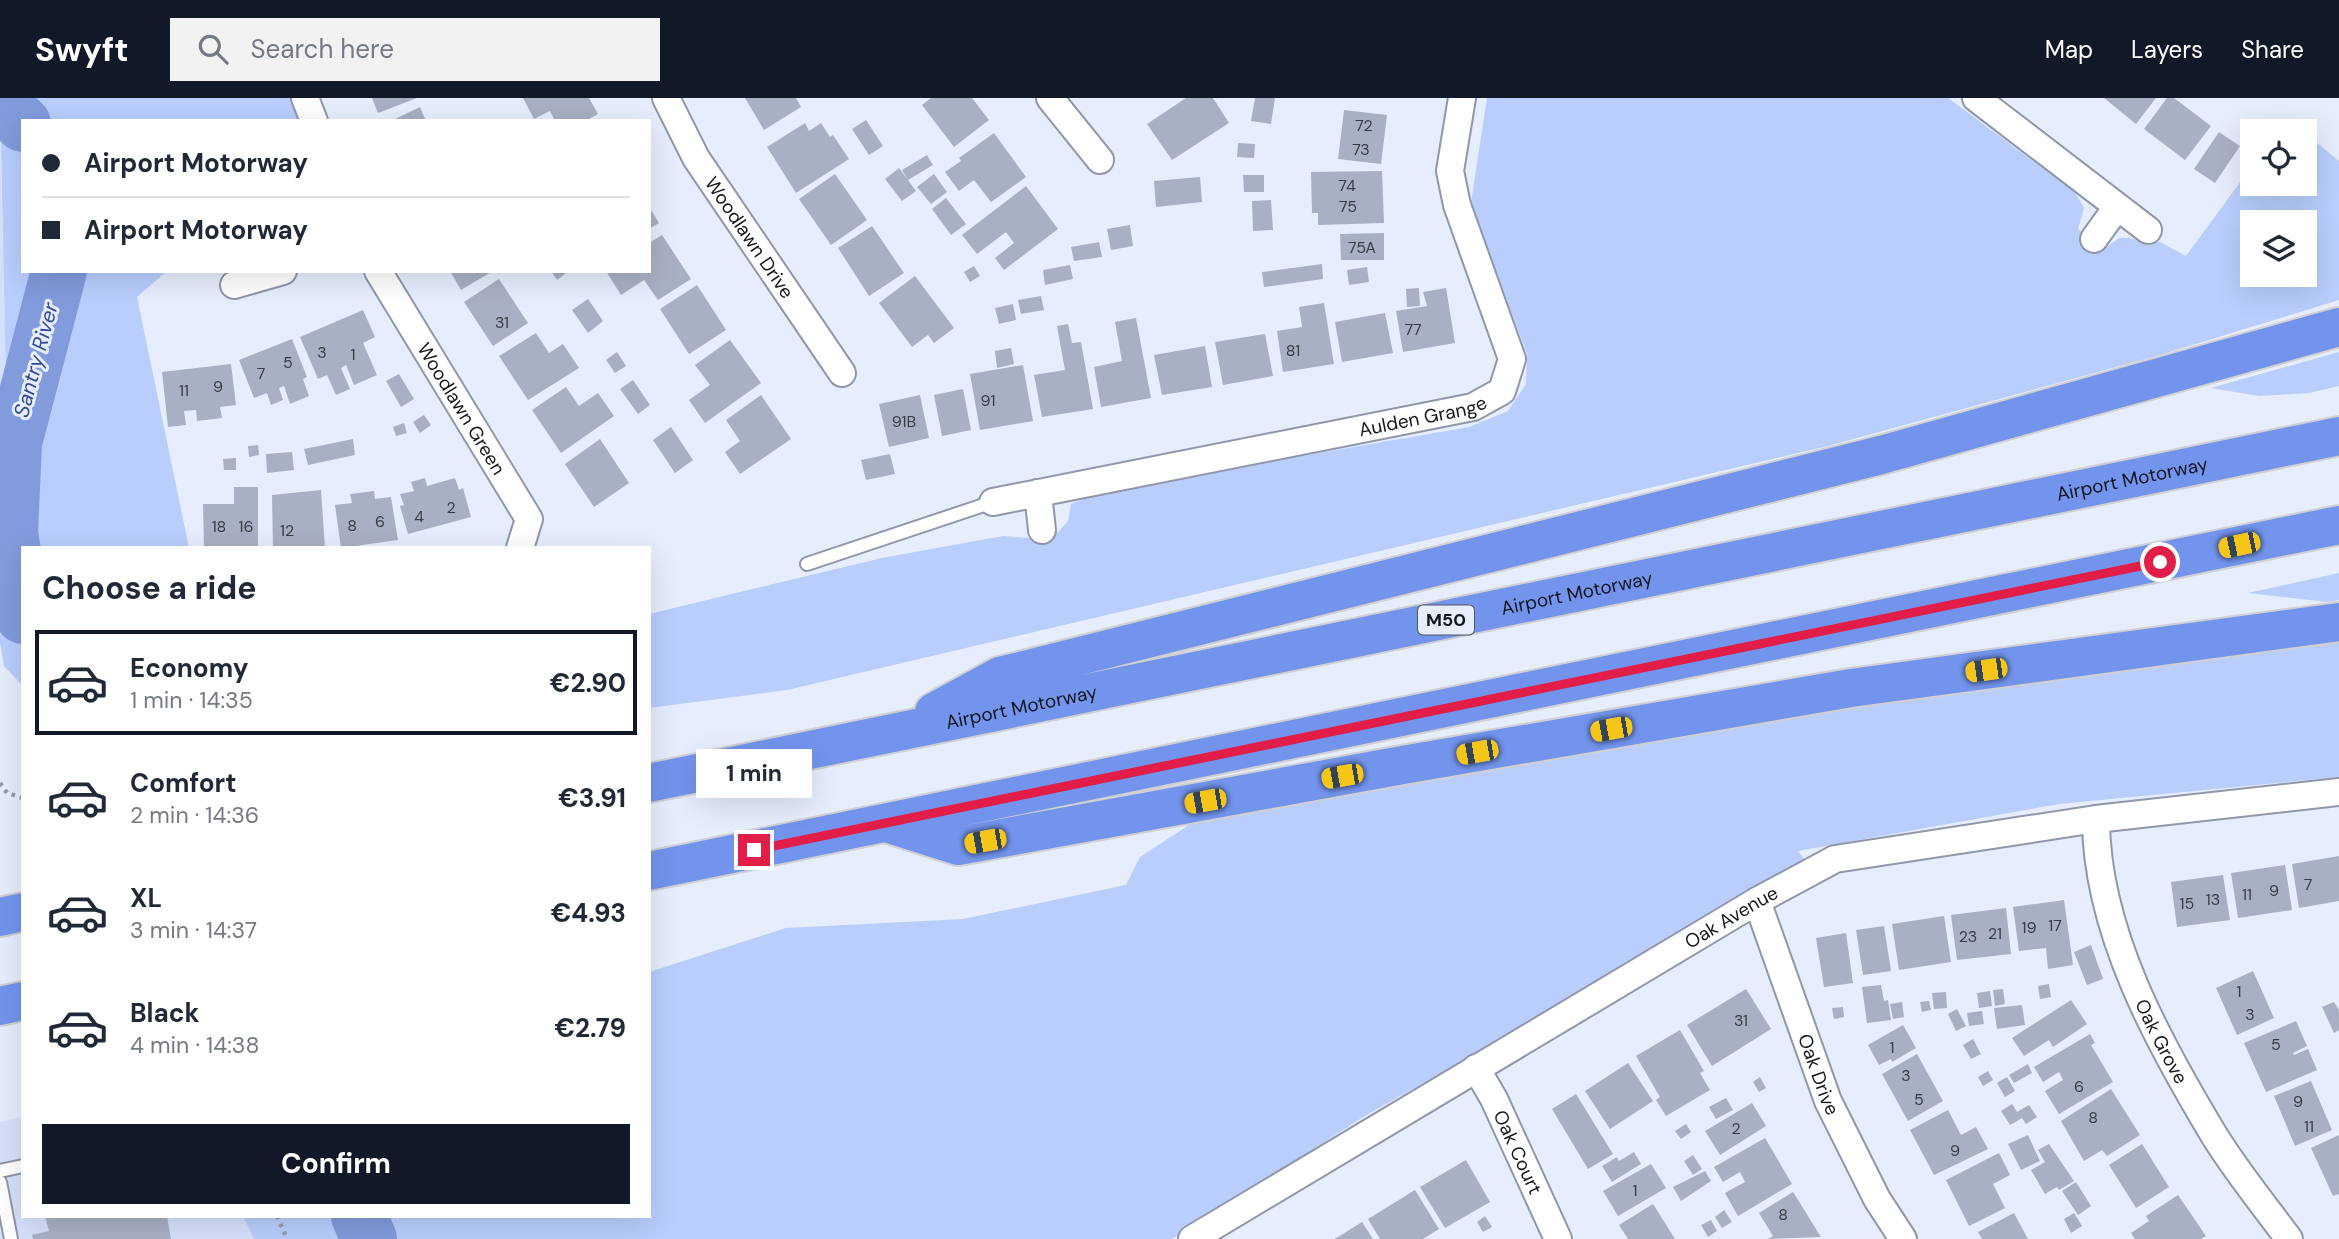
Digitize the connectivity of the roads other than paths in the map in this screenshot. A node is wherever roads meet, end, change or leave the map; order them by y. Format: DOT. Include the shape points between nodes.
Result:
graph roads {
  1 [pos="305,98"];
  2 [pos="666,98"];
  3 [pos="1050,98"];
  4 [pos="1462,98"];
  5 [pos="1976,98"];
  6 [pos="313,119"];
  7 [pos="1100,160"];
  8 [pos="2117,206"];
  9 [pos="2148,230"];
  10 [pos="2094,239"];
  11 [pos="277,273"];
  12 [pos="379,273"];
  13 [pos="234,285"];
  14 [pos="2339,327"];
  15 [pos="842,373"];
  16 [pos="2339,436"];
  17 [pos="1038,493"];
  18 [pos="993,502"];
  19 [pos="2339,525"];
  20 [pos="1042,530"];
  21 [pos="521,546"];
  22 [pos="807,564"];
  23 [pos="2339,622"];
  24 [pos="898,732"];
  25 [pos="651,783"];
  26 [pos="2339,792"];
  27 [pos="2096,819"];
  28 [pos="885,823"];
  29 [pos="651,872"];
  30 [pos="1757,901"];
  31 [pos="21,912"];
  32 [pos="0,917"];
  33 [pos="21,1001"];
  34 [pos="0,1006"];
  35 [pos="1476,1068"];
  36 [pos="21,1166"];
  37 [pos="0,1171"];
  38 [pos="0,1182"];
  39 [pos="1204,1236"];
  40 [pos="12,1239"];
  41 [pos="1558,1239"];
  42 [pos="1903,1239"];
  43 [pos="2289,1239"];
  1 -- 6 [label="street"];
  2 -- 15 [label="street, Woodlawn Drive" via="696,159"];
  3 -- 7 [label="street"];
  4 -- 17 [label="street, Aulden Grange" via="1450,171 1457,205 1513,359 1502,391 1472,407"];
  5 -- 8 [label="street"];
  8 -- 9 [label="street"];
  8 -- 10 [label="street"];
  11 -- 13 [label="street"];
  12 -- 21 [label="street, Woodlawn Green" via="529,519"];
  14 -- 24 [label="highway" via="1881,455 1000,676"];
  16 -- 24 [label="highway, Airport Motorway / M50"];
  17 -- 18 [label="street, Aulden Grange"];
  17 -- 20 [label="street"];
  18 -- 22 [label="lane"];
  19 -- 28 [label="highway"];
  23 -- 28 [label="highway" via="1851,688 958,845"];
  24 -- 25 [label="highway, Airport Motorway / M50"];
  26 -- 27 [label="street, Oak Avenue"];
  27 -- 30 [label="street, Oak Avenue" via="1835,859"];
  27 -- 43 [label="street, Oak Grove" via="2096,851 2117,944 2161,1040 2215,1137"];
  28 -- 29 [label="highway"];
  30 -- 35 [label="street, Oak Avenue"];
  30 -- 42 [label="street, Oak Drive" via="1828,1101 1877,1199"];
  31 -- 32 [label="highway"];
  33 -- 34 [label="highway"];
  35 -- 39 [label="street, Oak Avenue"];
  35 -- 41 [label="street, Oak Court"];
  36 -- 37 [label="lane"];
  38 -- 40 [label="lane"];
}
